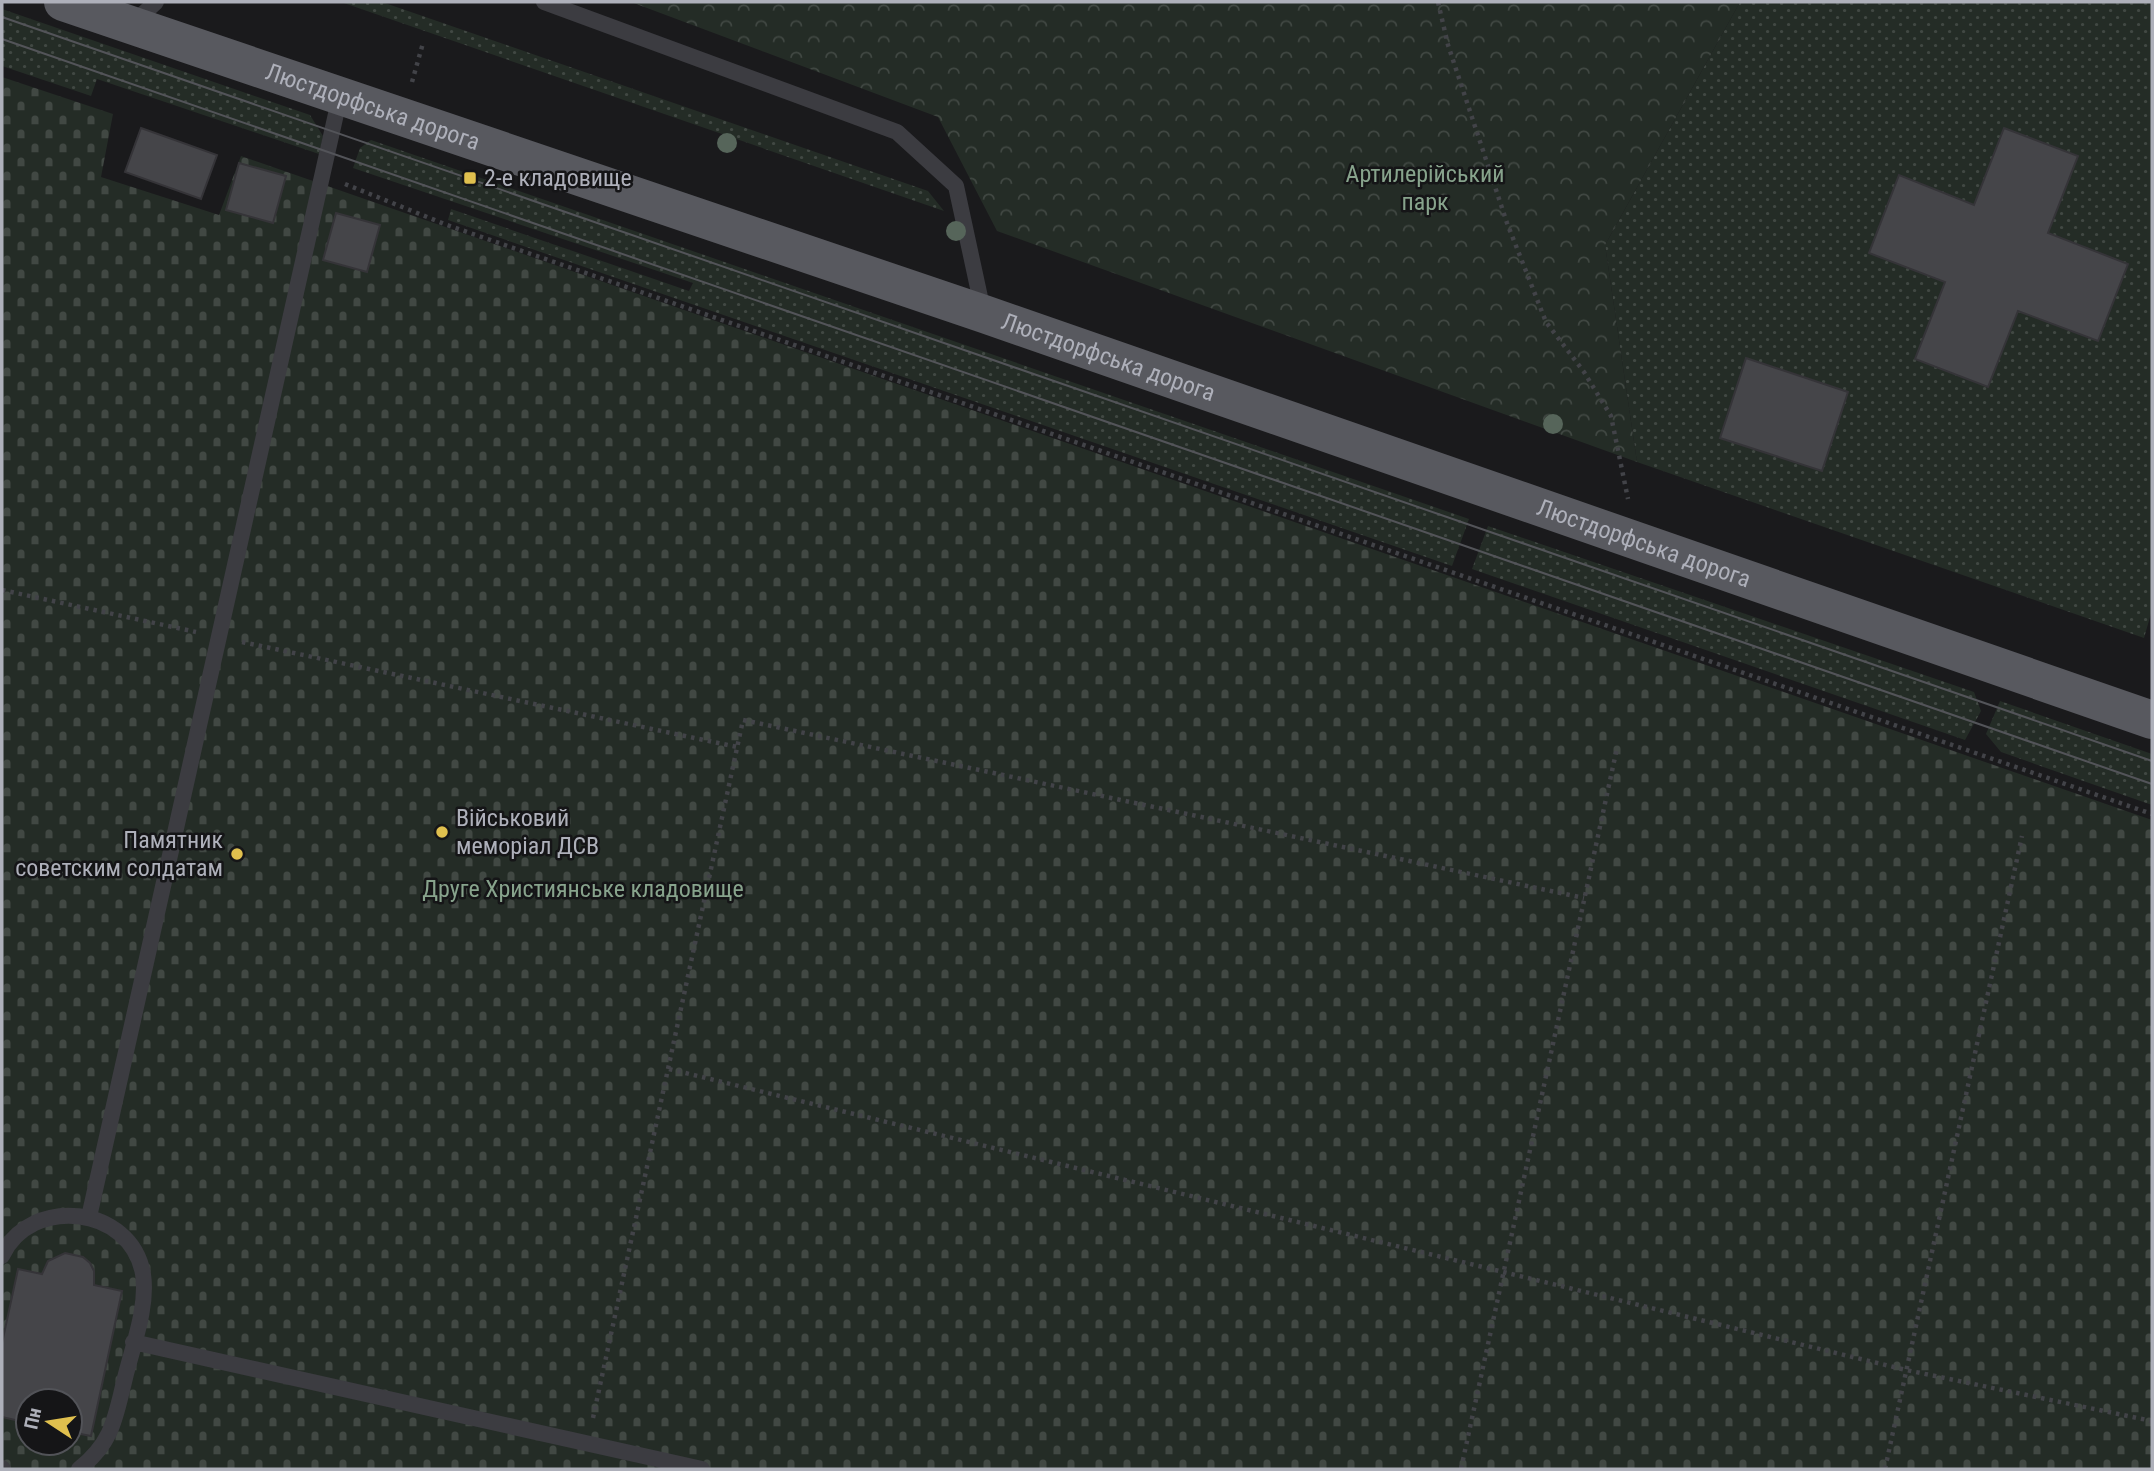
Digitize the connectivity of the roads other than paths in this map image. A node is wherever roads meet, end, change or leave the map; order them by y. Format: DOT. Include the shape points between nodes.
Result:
graph roads {
  1 [pos="63,2"];
  2 [pos="544,2"];
  3 [pos="143,14"];
  4 [pos="340,96"];
  5 [pos="984,314"];
  6 [pos="2152,720"];
  7 [pos="89,1217"];
  8 [pos="2,1256"];
  9 [pos="133,1342"];
  10 [pos="79,1469"];
  11 [pos="702,1469"];
  1 -- 3 [label="main road, Люстдорфська дорога"];
  2 -- 5 [label="lane" via="897,132 956,186"];
  3 -- 4 [label="main road, Люстдорфська дорога"];
  4 -- 5 [label="main road, Люстдорфська дорога"];
  4 -- 7 [label="lane"];
  5 -- 6 [label="main road, Люстдорфська дорога"];
  7 -- 8 [label="lane" via="69,1213 45,1217 23,1230"];
  7 -- 9 [label="lane" via="116,1230 132,1248 142,1271 144,1296"];
  9 -- 10 [label="lane" via="112,1431 99,1454"];
  9 -- 11 [label="lane"];
}
